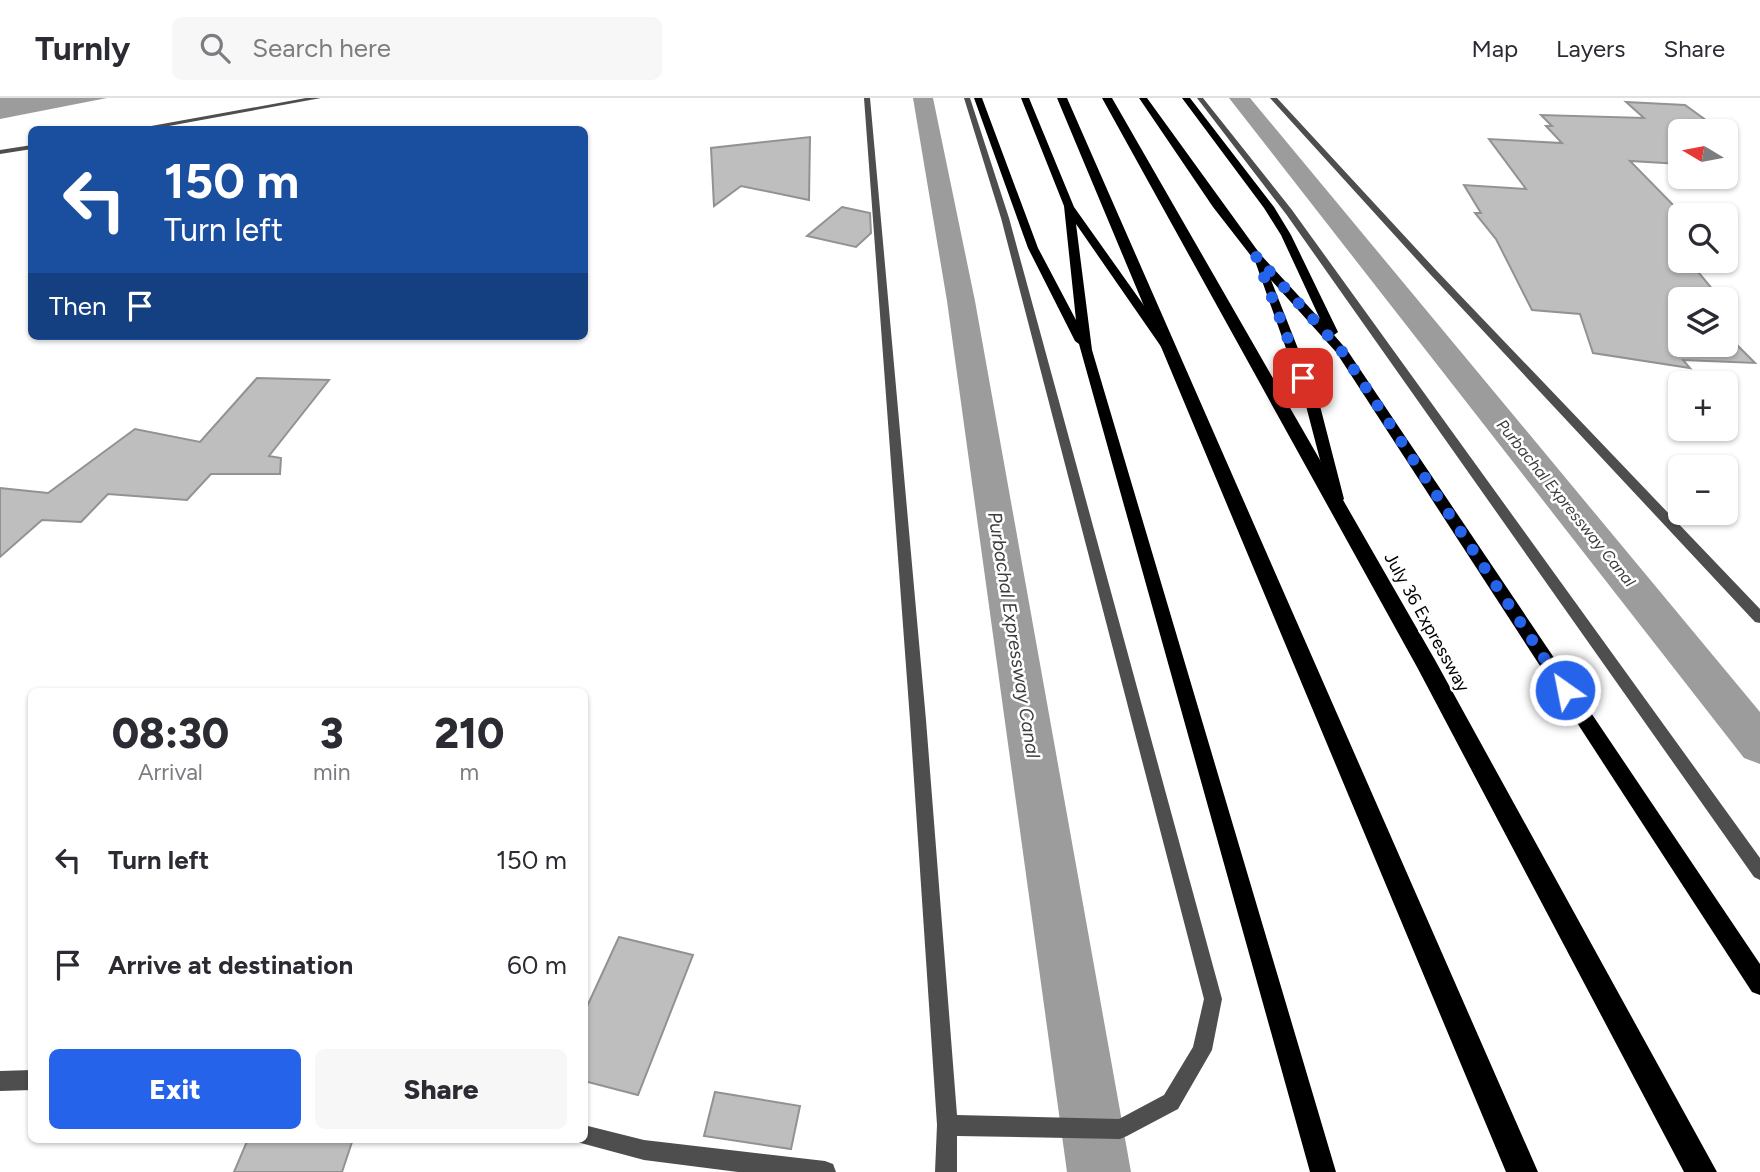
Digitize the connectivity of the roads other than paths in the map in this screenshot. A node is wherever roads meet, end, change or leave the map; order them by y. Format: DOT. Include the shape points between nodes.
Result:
graph roads {
  1 [pos="318,98"];
  2 [pos="867,98"];
  3 [pos="967,98"];
  4 [pos="978,98"];
  5 [pos="1186,98"];
  6 [pos="1200,98"];
  7 [pos="1273,98"];
  8 [pos="1146,102"];
  9 [pos="1064,103"];
  10 [pos="1110,103"];
  11 [pos="1027,104"];
  12 [pos="155,126"];
  13 [pos="28,148"];
  14 [pos="0,152"];
  15 [pos="1069,206"];
  16 [pos="1256,256"];
  17 [pos="1168,348"];
  18 [pos="1086,350"];
  19 [pos="1341,350"];
  20 [pos="1339,512"];
  21 [pos="1760,618"];
  22 [pos="1760,872"];
  23 [pos="1760,984"];
  24 [pos="28,1080"];
  25 [pos="0,1082"];
  26 [pos="947,1125"];
  27 [pos="588,1136"];
  28 [pos="825,1172"];
  29 [pos="946,1172"];
  30 [pos="1323,1172"];
  31 [pos="1522,1172"];
  32 [pos="1701,1172"];
  1 -- 12 [label="street"];
  2 -- 26 [label="street"];
  3 -- 26 [label="street" via="1005,218 1213,999 1202,1051 1171,1102 1120,1129"];
  4 -- 18 [label="main road" via="1033,248"];
  5 -- 19 [label="main road" via="1275,216"];
  6 -- 22 [label="street" via="1289,212"];
  7 -- 21 [label="street"];
  8 -- 16 [label="main road"];
  9 -- 17 [label="highway"];
  10 -- 20 [label="highway, July 36 Expressway"];
  11 -- 15 [label="main road"];
  13 -- 14 [label="street"];
  15 -- 17 [label="main road"];
  15 -- 18 [label="main road"];
  16 -- 19 [label="main road"];
  16 -- 20 [label="main road" via="1312,402"];
  17 -- 31 [label="highway"];
  18 -- 30 [label="main road"];
  19 -- 23 [label="main road"];
  20 -- 32 [label="highway, July 36 Expressway"];
  24 -- 25 [label="street"];
  26 -- 29 [label="street"];
  27 -- 28 [label="street" via="644,1150"];
}
